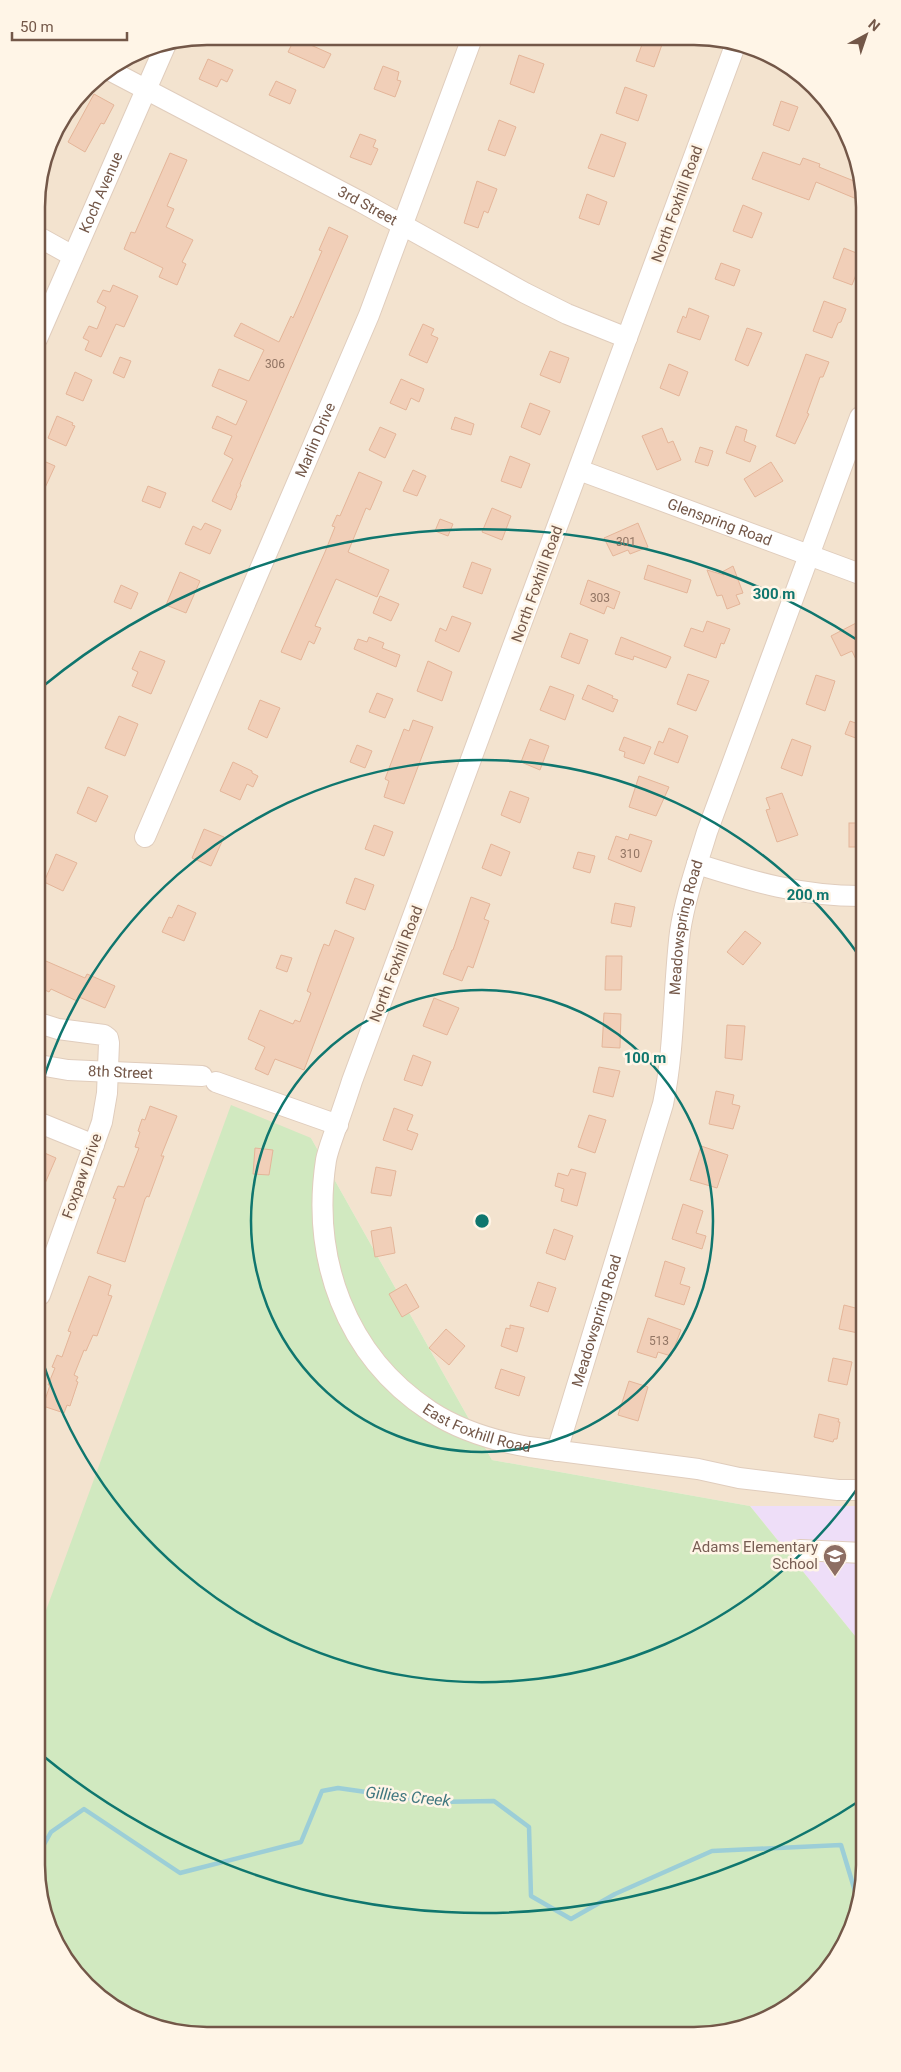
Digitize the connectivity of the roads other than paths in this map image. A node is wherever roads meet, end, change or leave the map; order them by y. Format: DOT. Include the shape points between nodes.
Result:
graph roads {
  1 [pos="469,45"];
  2 [pos="733,50"];
  3 [pos="163,52"];
  4 [pos="116,74"];
  5 [pos="146,89"];
  6 [pos="403,225"];
  7 [pos="45,240"];
  8 [pos="74,256"];
  9 [pos="45,321"];
  10 [pos="627,338"];
  11 [pos="856,428"];
  12 [pos="579,470"];
  13 [pos="808,556"];
  14 [pos="856,573"];
  15 [pos="145,836"];
  16 [pos="697,864"];
  17 [pos="856,896"];
  18 [pos="45,1025"];
  19 [pos="108,1064"];
  20 [pos="45,1066"];
  21 [pos="45,1125"];
  22 [pos="338,1125"];
  23 [pos="94,1145"];
  24 [pos="45,1281"];
  25 [pos="557,1451"];
  26 [pos="855,1490"];
  27 [pos="800,1550"];
  28 [pos="856,1553"];
  1 -- 6 [label="street, Marlin Drive"];
  2 -- 10 [label="street, North Foxhill Road"];
  3 -- 5 [label="street, Koch Avenue"];
  4 -- 5 [label="street, 3rd Street"];
  5 -- 6 [label="street, 3rd Street"];
  5 -- 8 [label="street, Koch Avenue"];
  6 -- 10 [label="street, 3rd Street" via="525,293"];
  6 -- 15 [label="street, Marlin Drive" via="302,475"];
  7 -- 8 [label="street"];
  8 -- 9 [label="street, Koch Avenue"];
  10 -- 12 [label="street, North Foxhill Road"];
  11 -- 13 [label="street, Meadowspring Road"];
  12 -- 13 [label="street, Glenspring Road"];
  12 -- 22 [label="street, North Foxhill Road"];
  13 -- 14 [label="street, Glenspring Road"];
  13 -- 16 [label="street, Meadowspring Road"];
  16 -- 17 [label="street" via="784,890"];
  16 -- 25 [label="street, Meadowspring Road" via="681,931 671,1056 663,1104"];
  18 -- 19 [label="street" via="104,1035 108,1038"];
  19 -- 20 [label="street, 8th Street" via="68,1070"];
  19 -- 22 [label="street, 8th Street" via="209,1078"];
  19 -- 23 [label="street, Foxpaw Drive" via="102,1122"];
  21 -- 23 [label="street"];
  22 -- 25 [label="street, East Foxhill Road" via="326,1157 322,1188 327,1261 349,1323 366,1349 390,1378 431,1412 472,1432 506,1443"];
  23 -- 24 [label="street, Foxpaw Drive"];
  25 -- 26 [label="street, East Foxhill Road" via="698,1469 739,1478"];
  27 -- 28 [label="street"];
}
